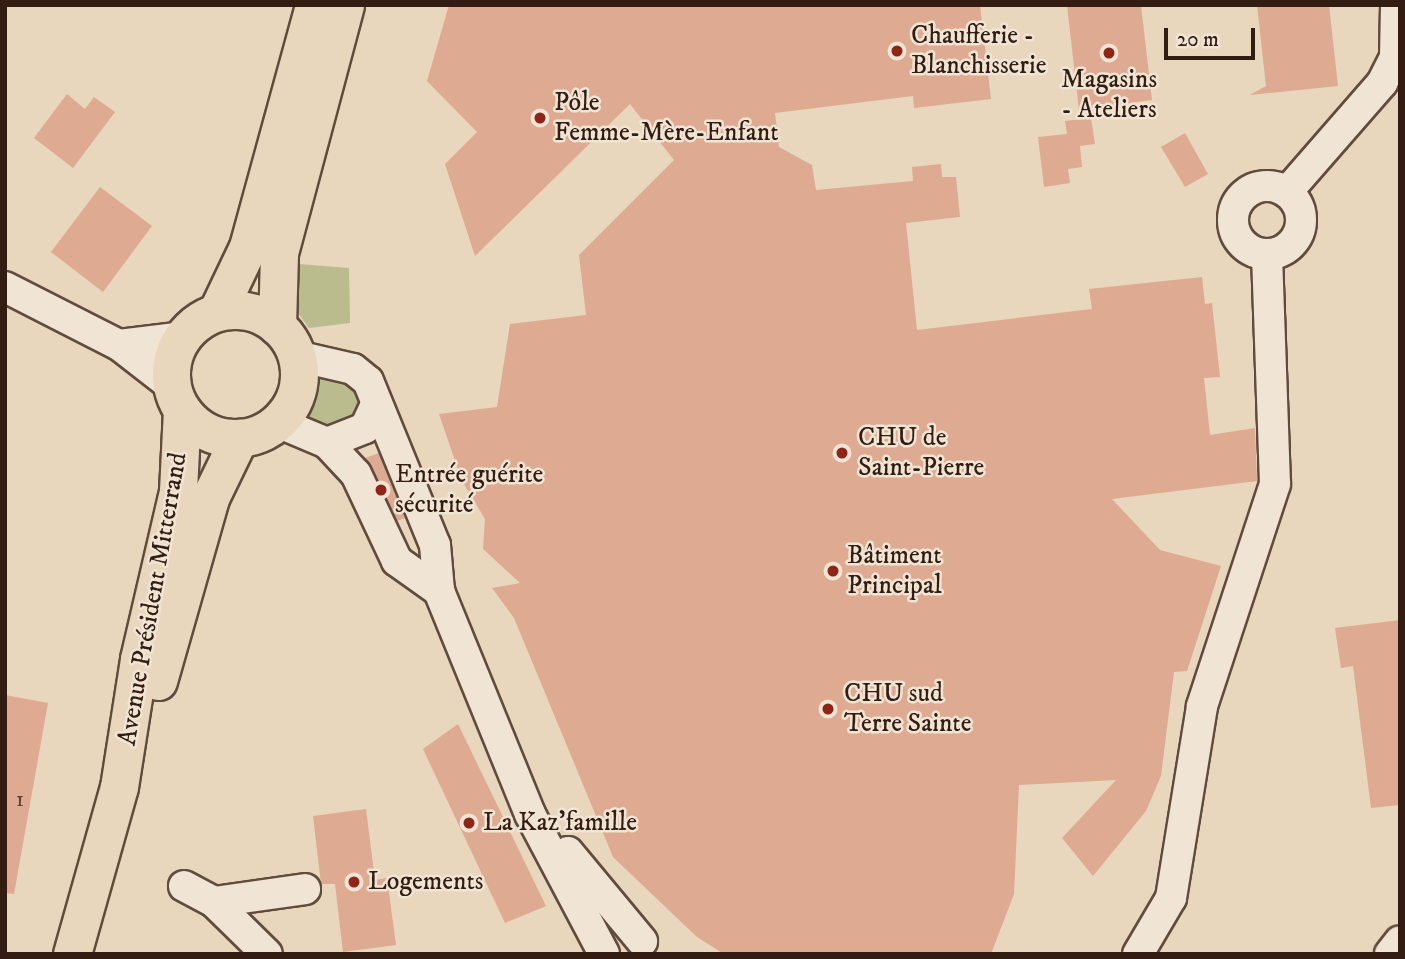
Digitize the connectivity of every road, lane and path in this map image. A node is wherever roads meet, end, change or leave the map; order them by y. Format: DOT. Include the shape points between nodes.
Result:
graph roads {
  1 [pos="313,5"];
  2 [pos="345,5"];
  3 [pos="1396,5"];
  4 [pos="1400,82"];
  5 [pos="1293,199"];
  6 [pos="1267,255"];
  7 [pos="7,293"];
  8 [pos="217,312"];
  9 [pos="278,326"];
  10 [pos="183,337"];
  11 [pos="119,345"];
  12 [pos="297,356"];
  13 [pos="177,398"];
  14 [pos="374,407"];
  15 [pos="277,422"];
  16 [pos="239,438"];
  17 [pos="327,443"];
  18 [pos="439,591"];
  19 [pos="519,775"];
  20 [pos="119,787"];
  21 [pos="184,886"];
  22 [pos="305,889"];
  23 [pos="214,902"];
  24 [pos="1400,942"];
  25 [pos="641,950"];
  26 [pos="72,954"];
  27 [pos="267,954"];
  28 [pos="604,954"];
  29 [pos="1138,954"];
  30 [pos="1391,954"];
  31 [pos="1396,954"];
  1 -- 8 [label="main road" via="248,247"];
  2 -- 9 [label="main road" via="279,253"];
  3 -- 5 [label="street" via="1395,57 1382,83"];
  4 -- 5 [label="street"];
  5 -- 6 [label="street" via="1296,239"];
  5 -- 6 [label="street" via="1263,186 1236,206 1238,239"];
  6 -- 29 [label="street" via="1275,484 1202,706 1171,898"];
  7 -- 11 [label="street"];
  8 -- 9 [label="main road" via="249,311"];
  8 -- 10 [label="main road"];
  9 -- 12 [label="main road"];
  10 -- 11 [label="street"];
  10 -- 13 [label="main road"];
  11 -- 13 [label="street"];
  12 -- 14 [label="street" via="361,374"];
  12 -- 15 [label="main road" via="297,392"];
  13 -- 16 [label="main road" via="217,436"];
  13 -- 20 [label="main road, Avenue Président Mitterrand" via="178,491 139,659"];
  14 -- 17 [label="street" via="365,428"];
  14 -- 18 [label="street" via="435,545"];
  15 -- 16 [label="main road"];
  15 -- 17 [label="street"];
  16 -- 20 [label="main road, Avenue Président Mitterrand" via="210,498 143,733"];
  17 -- 18 [label="street" via="356,474 397,561"];
  18 -- 19 [label="street"];
  19 -- 25 [label="street" via="583,875"];
  19 -- 28 [label="street" via="530,814"];
  20 -- 26 [label="main road, Avenue Président Mitterrand"];
  21 -- 23 [label="street"];
  22 -- 23 [label="street"];
  23 -- 27 [label="street"];
  24 -- 30 [label="street"];
  24 -- 31 [label="street"];
}
